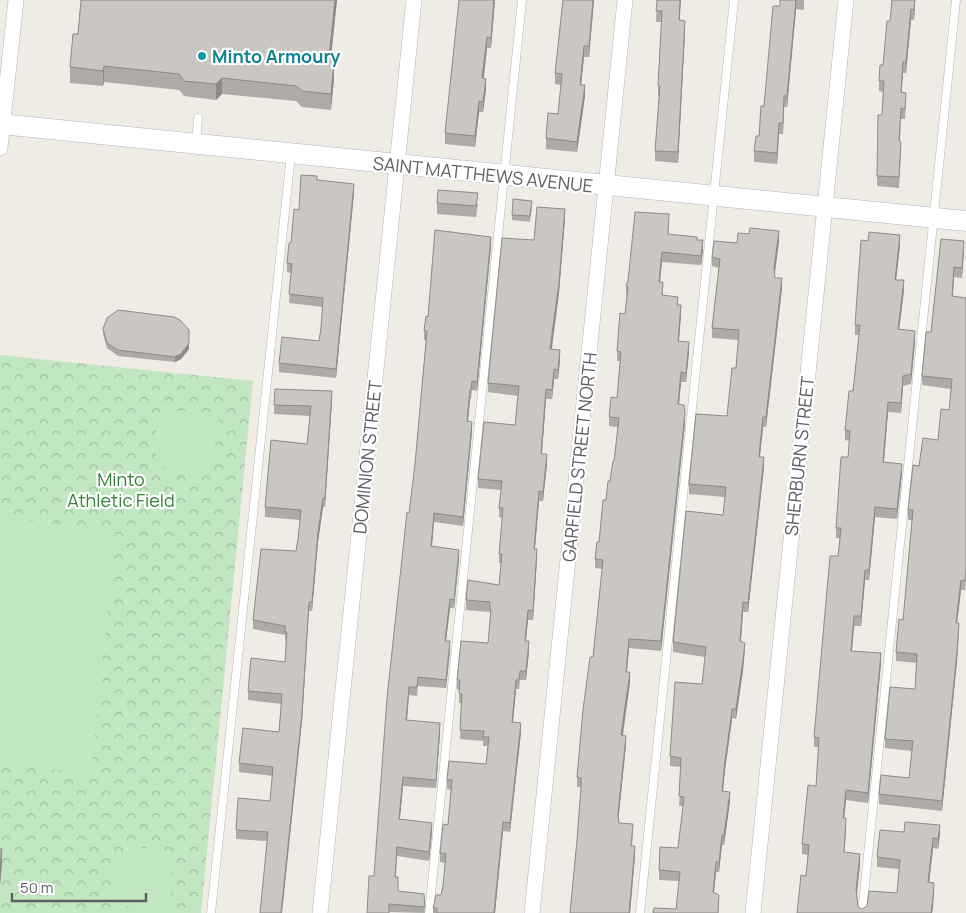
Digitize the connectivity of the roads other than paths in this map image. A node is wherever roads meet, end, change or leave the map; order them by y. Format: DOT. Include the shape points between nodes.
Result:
graph roads {
  1 [pos="16,0"];
  2 [pos="414,0"];
  3 [pos="522,0"];
  4 [pos="625,0"];
  5 [pos="734,0"];
  6 [pos="846,0"];
  7 [pos="956,0"];
  8 [pos="198,118"];
  9 [pos="1,125"];
  10 [pos="196,144"];
  11 [pos="0,148"];
  12 [pos="291,154"];
  13 [pos="397,165"];
  14 [pos="504,175"];
  15 [pos="606,186"];
  16 [pos="714,196"];
  17 [pos="824,207"];
  18 [pos="934,218"];
  19 [pos="966,221"];
  20 [pos="211,913"];
  21 [pos="320,913"];
  22 [pos="428,913"];
  23 [pos="532,913"];
  24 [pos="640,913"];
  25 [pos="753,913"];
  26 [pos="862,913"];
  1 -- 9 [label="street"];
  2 -- 13 [label="street, DOMINION STREET"];
  3 -- 14 [label="lane"];
  4 -- 15 [label="street, GARFIELD STREET NORTH"];
  5 -- 16 [label="lane"];
  6 -- 17 [label="street, SHERBURN STREET"];
  7 -- 18 [label="lane"];
  8 -- 10 [label="lane"];
  9 -- 10 [label="street, SAINT MATTHEWS AVENUE"];
  9 -- 11 [label="street"];
  10 -- 12 [label="street, SAINT MATTHEWS AVENUE"];
  12 -- 13 [label="street, SAINT MATTHEWS AVENUE"];
  12 -- 20 [label="lane"];
  13 -- 14 [label="street, SAINT MATTHEWS AVENUE"];
  13 -- 21 [label="street, DOMINION STREET"];
  14 -- 15 [label="street, SAINT MATTHEWS AVENUE"];
  14 -- 22 [label="lane"];
  15 -- 16 [label="street, SAINT MATTHEWS AVENUE"];
  15 -- 23 [label="street, GARFIELD STREET NORTH"];
  16 -- 17 [label="street, SAINT MATTHEWS AVENUE"];
  16 -- 24 [label="lane"];
  17 -- 18 [label="street, SAINT MATTHEWS AVENUE"];
  17 -- 25 [label="street, SHERBURN STREET"];
  18 -- 19 [label="street, SAINT MATTHEWS AVENUE"];
  18 -- 26 [label="lane"];
}
